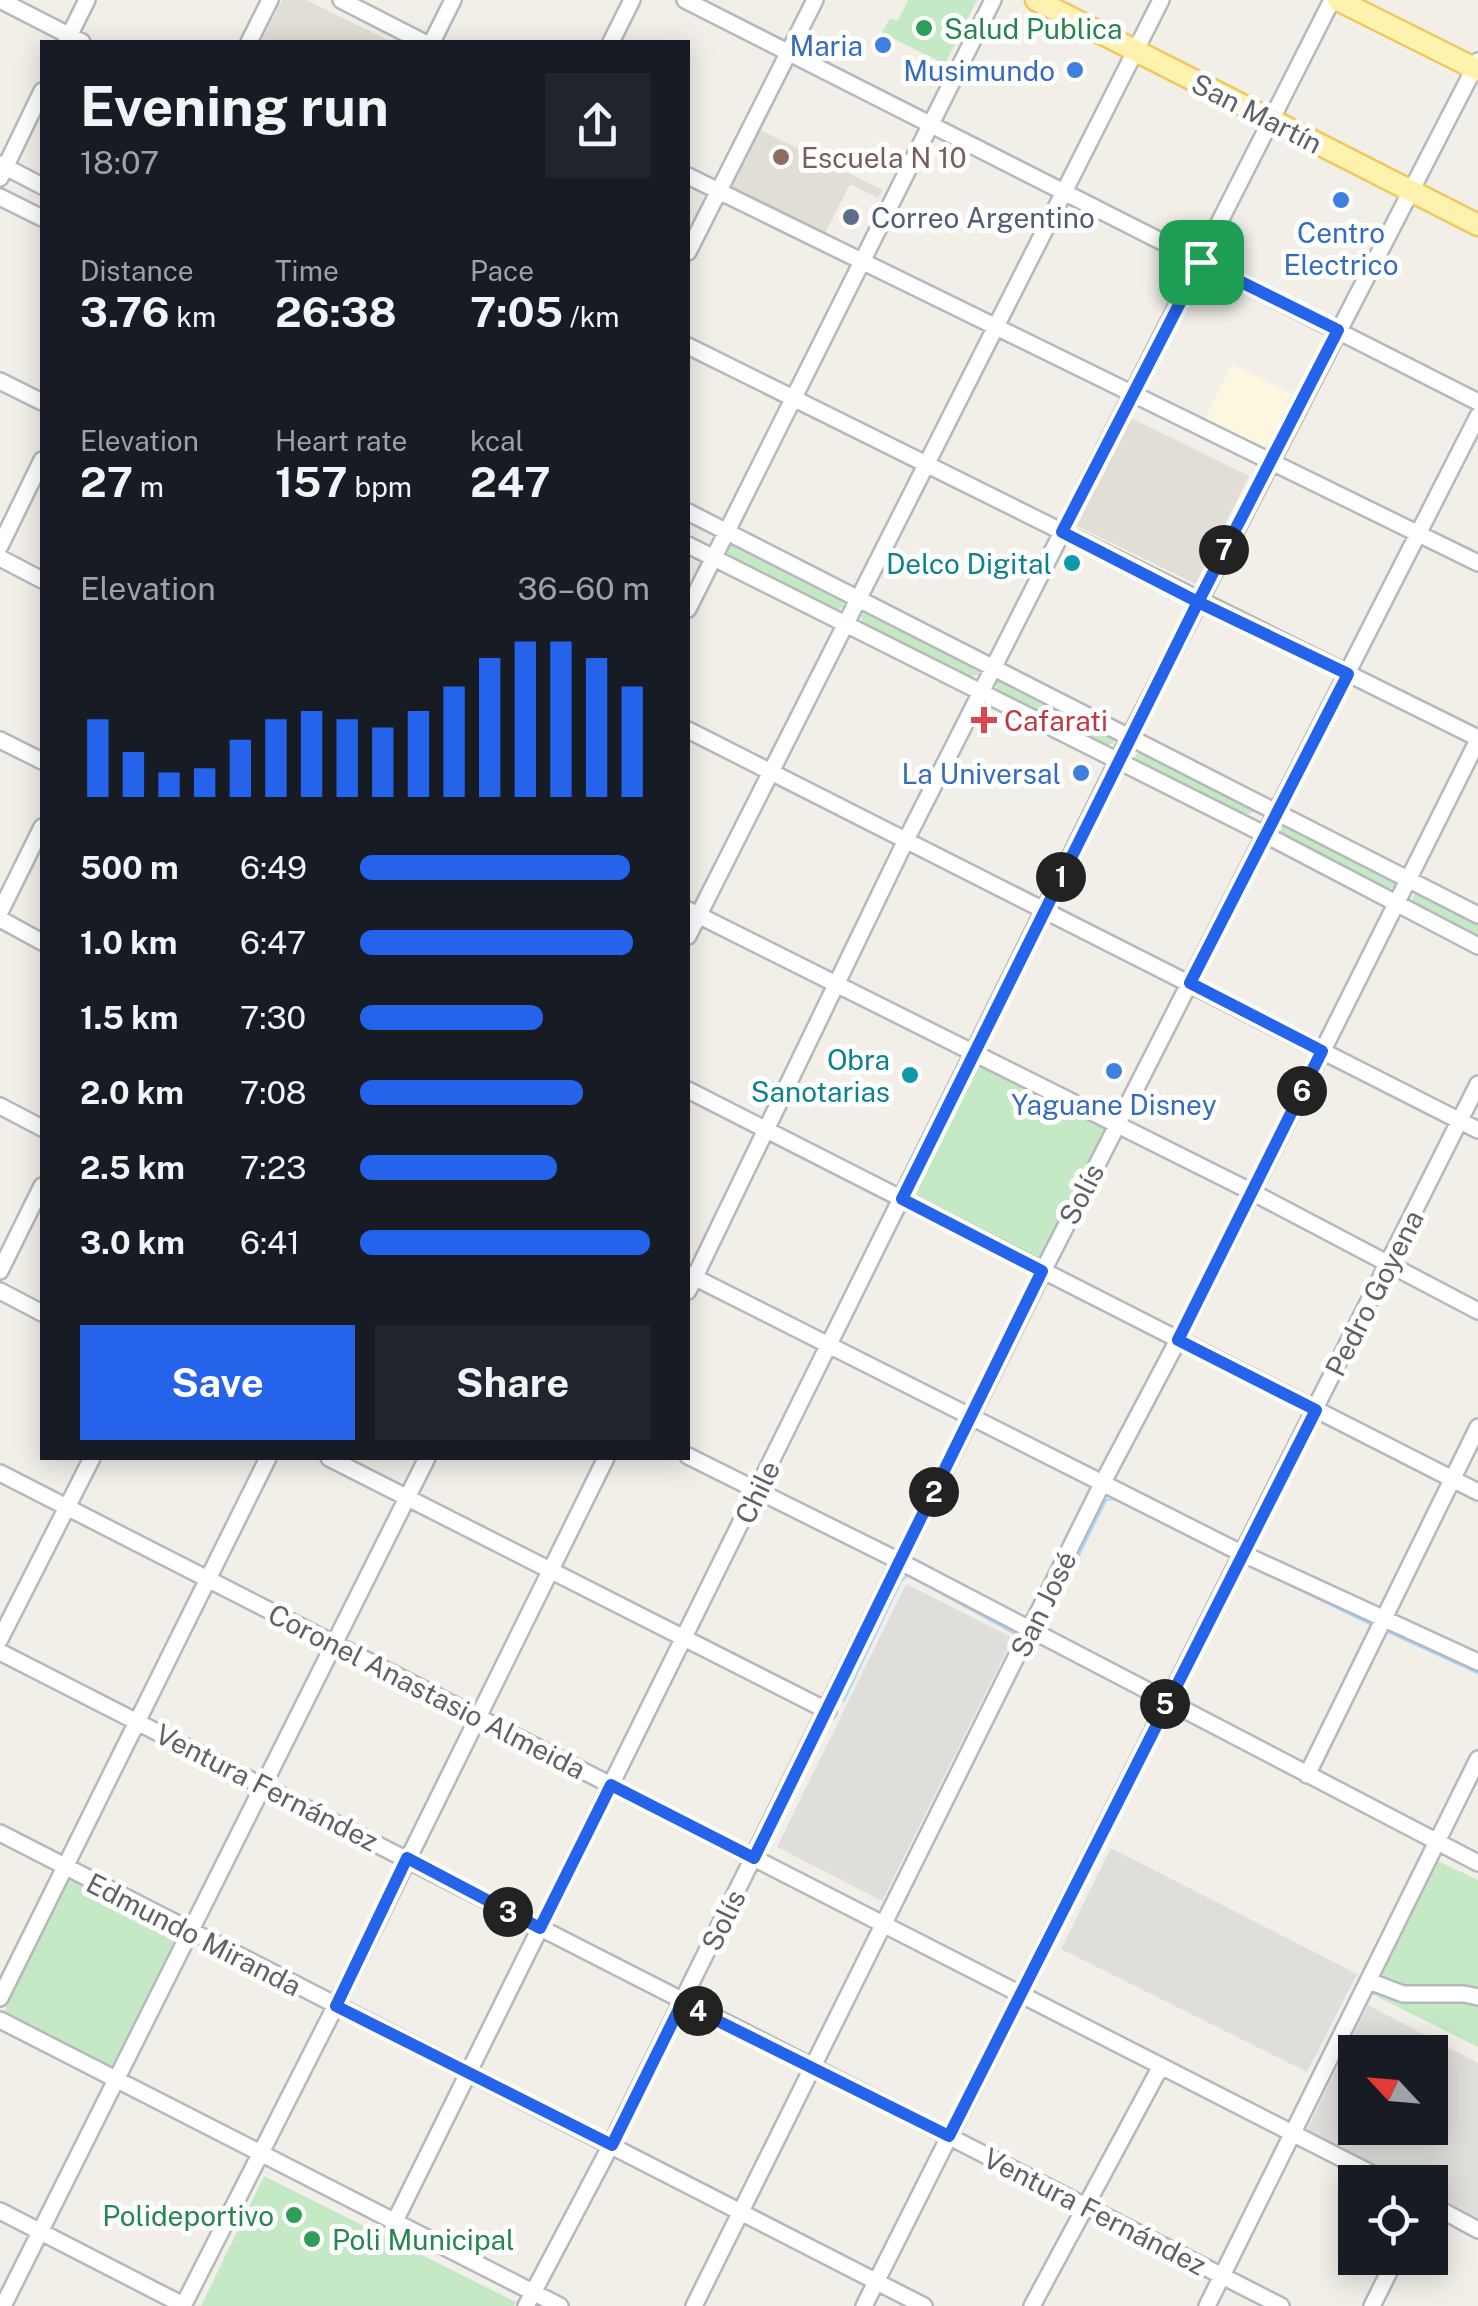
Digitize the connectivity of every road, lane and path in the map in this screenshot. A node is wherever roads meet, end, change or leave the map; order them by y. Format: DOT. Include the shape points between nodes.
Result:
graph roads {
  1 [pos="0,0"];
  2 [pos="87,0"];
  3 [pos="270,0"];
  4 [pos="341,0"];
  5 [pos="453,0"];
  6 [pos="632,0"];
  7 [pos="685,0"];
  8 [pos="815,0"];
  9 [pos="994,0"];
  10 [pos="1036,0"];
  11 [pos="1161,0"];
  12 [pos="1335,0"];
  13 [pos="73,40"];
  14 [pos="249,40"];
  15 [pos="419,40"];
  16 [pos="433,40"];
  17 [pos="612,40"];
  18 [pos="1136,50"];
  19 [pos="789,51"];
  20 [pos="1477,66"];
  21 [pos="40,95"];
  22 [pos="1272,122"];
  23 [pos="931,124"];
  24 [pos="2,169"];
  25 [pos="690,177"];
  26 [pos="40,185"];
  27 [pos="1064,191"];
  28 [pos="1410,191"];
  29 [pos="718,192"];
  30 [pos="0,197"];
  31 [pos="40,217"];
  32 [pos="1478,226"];
  33 [pos="690,248"];
  34 [pos="862,260"];
  35 [pos="1201,262"];
  36 [pos="996,327"];
  37 [pos="1338,330"];
  38 [pos="690,347"];
  39 [pos="0,381"];
  40 [pos="1132,393"];
  41 [pos="794,398"];
  42 [pos="40,401"];
  43 [pos="1478,402"];
  44 [pos="1478,416"];
  45 [pos="1269,462"];
  46 [pos="40,464"];
  47 [pos="924,464"];
  48 [pos="690,513"];
  49 [pos="726,532"];
  50 [pos="1062,532"];
  51 [pos="1420,534"];
  52 [pos="0,546"];
  53 [pos="690,547"];
  54 [pos="0,558"];
  55 [pos="712,558"];
  56 [pos="1478,564"];
  57 [pos="40,579"];
  58 [pos="857,598"];
  59 [pos="1198,602"];
  60 [pos="690,605"];
  61 [pos="843,624"];
  62 [pos="994,668"];
  63 [pos="1348,674"];
  64 [pos="981,693"];
  65 [pos="690,731"];
  66 [pos="1130,736"];
  67 [pos="1478,739"];
  68 [pos="0,740"];
  69 [pos="40,761"];
  70 [pos="1118,762"];
  71 [pos="769,772"];
  72 [pos="1278,810"];
  73 [pos="40,831"];
  74 [pos="1266,834"];
  75 [pos="906,840"];
  76 [pos="1408,878"];
  77 [pos="1397,904"];
  78 [pos="1044,910"];
  79 [pos="692,913"];
  80 [pos="1478,914"];
  81 [pos="0,916"];
  82 [pos="40,941"];
  83 [pos="1478,946"];
  84 [pos="1190,983"];
  85 [pos="836,986"];
  86 [pos="1322,1051"];
  87 [pos="973,1054"];
  88 [pos="1478,1084"];
  89 [pos="690,1091"];
  90 [pos="0,1106"];
  91 [pos="1460,1121"];
  92 [pos="1116,1124"];
  93 [pos="40,1127"];
  94 [pos="766,1130"];
  95 [pos="1478,1130"];
  96 [pos="40,1190"];
  97 [pos="1250,1192"];
  98 [pos="902,1199"];
  99 [pos="1388,1265"];
  100 [pos="0,1271"];
  101 [pos="1042,1271"];
  102 [pos="690,1281"];
  103 [pos="0,1292"];
  104 [pos="1478,1310"];
  105 [pos="40,1311"];
  106 [pos="1178,1340"];
  107 [pos="829,1346"];
  108 [pos="1316,1410"];
  109 [pos="972,1417"];
  110 [pos="1478,1427"];
  111 [pos="690,1457"];
  112 [pos="91,1460"];
  113 [pos="267,1460"];
  114 [pos="333,1460"];
  115 [pos="426,1460"];
  116 [pos="605,1460"];
  117 [pos="0,1473"];
  118 [pos="1453,1480"];
  119 [pos="1102,1484"];
  120 [pos="756,1492"];
  121 [pos="1478,1492"];
  122 [pos="407,1498"];
  123 [pos="67,1507"];
  124 [pos="1241,1553"];
  125 [pos="900,1561"];
  126 [pos="550,1570"];
  127 [pos="206,1578"];
  128 [pos="1382,1618"];
  129 [pos="1030,1629"];
  130 [pos="685,1636"];
  131 [pos="0,1640"];
  132 [pos="334,1644"];
  133 [pos="0,1652"];
  134 [pos="1478,1662"];
  135 [pos="1166,1702"];
  136 [pos="828,1711"];
  137 [pos="478,1717"];
  138 [pos="136,1721"];
  139 [pos="1478,1759"];
  140 [pos="1308,1775"];
  141 [pos="611,1785"];
  142 [pos="263,1786"];
  143 [pos="0,1834"];
  144 [pos="1437,1842"];
  145 [pos="407,1858"];
  146 [pos="754,1858"];
  147 [pos="1478,1863"];
  148 [pos="63,1866"];
  149 [pos="884,1924"];
  150 [pos="540,1928"];
  151 [pos="190,1932"];
  152 [pos="1369,1982"];
  153 [pos="1020,1994"];
  154 [pos="1478,1997"];
  155 [pos="0,1998"];
  156 [pos="682,2003"];
  157 [pos="336,2006"];
  158 [pos="0,2020"];
  159 [pos="1161,2066"];
  160 [pos="810,2068"];
  161 [pos="468,2074"];
  162 [pos="115,2081"];
  163 [pos="1294,2134"];
  164 [pos="949,2136"];
  165 [pos="612,2145"];
  166 [pos="261,2153"];
  167 [pos="1355,2165"];
  168 [pos="1086,2206"];
  169 [pos="740,2211"];
  170 [pos="0,2212"];
  171 [pos="1448,2214"];
  172 [pos="396,2221"];
  173 [pos="1478,2230"];
  174 [pos="40,2232"];
  175 [pos="1388,2275"];
  176 [pos="1222,2276"];
  177 [pos="876,2282"];
  178 [pos="529,2299"];
  179 [pos="4,2306"];
  180 [pos="183,2306"];
  181 [pos="560,2306"];
  182 [pos="694,2306"];
  183 [pos="864,2306"];
  184 [pos="924,2306"];
  185 [pos="1032,2306"];
  186 [pos="1207,2306"];
  187 [pos="1280,2306"];
  188 [pos="1372,2306"];
  1 -- 13 [label="street"];
  2 -- 13 [label="street"];
  3 -- 14 [label="street"];
  4 -- 15 [label="street"];
  5 -- 16 [label="street"];
  6 -- 17 [label="street"];
  7 -- 19 [label="street"];
  8 -- 19 [label="street"];
  9 -- 23 [label="street"];
  10 -- 18 [label="main road, San Martín"];
  11 -- 18 [label="street"];
  12 -- 20 [label="main road"];
  12 -- 22 [label="street"];
  18 -- 22 [label="main road, San Martín"];
  18 -- 27 [label="street"];
  19 -- 23 [label="street"];
  19 -- 29 [label="street"];
  20 -- 28 [label="street, Chile"];
  21 -- 24 [label="street"];
  22 -- 28 [label="main road, San Martín"];
  22 -- 35 [label="street"];
  23 -- 27 [label="street"];
  23 -- 34 [label="street"];
  24 -- 26 [label="street"];
  25 -- 29 [label="street"];
  27 -- 35 [label="street"];
  27 -- 36 [label="street"];
  28 -- 32 [label="main road, San Martín"];
  28 -- 37 [label="street, Chile"];
  29 -- 33 [label="street"];
  29 -- 34 [label="street"];
  30 -- 31 [label="street"];
  34 -- 36 [label="street"];
  34 -- 41 [label="street"];
  35 -- 37 [label="street"];
  35 -- 40 [label="street"];
  36 -- 40 [label="street"];
  36 -- 47 [label="street"];
  37 -- 43 [label="street"];
  37 -- 45 [label="street, Chile"];
  38 -- 41 [label="street"];
  39 -- 42 [label="street"];
  40 -- 45 [label="street"];
  40 -- 50 [label="street"];
  41 -- 47 [label="street"];
  41 -- 49 [label="street"];
  44 -- 51 [label="street, Solís"];
  45 -- 51 [label="street"];
  45 -- 59 [label="street, Chile"];
  46 -- 52 [label="street"];
  47 -- 50 [label="street"];
  47 -- 58 [label="street"];
  48 -- 49 [label="street"];
  49 -- 55 [label="street"];
  49 -- 58 [label="street"];
  50 -- 59 [label="street"];
  50 -- 62 [label="street"];
  51 -- 56 [label="street"];
  51 -- 63 [label="street, Solís"];
  53 -- 55 [label="street"];
  54 -- 57 [label="street"];
  55 -- 60 [label="street"];
  55 -- 61 [label="street"];
  58 -- 61 [label="street"];
  58 -- 62 [label="street"];
  59 -- 63 [label="street"];
  59 -- 66 [label="street, Chile"];
  61 -- 64 [label="street"];
  61 -- 71 [label="street"];
  62 -- 64 [label="street"];
  62 -- 66 [label="street"];
  63 -- 67 [label="street"];
  63 -- 72 [label="street, Solís"];
  64 -- 70 [label="street"];
  64 -- 75 [label="street"];
  65 -- 71 [label="street"];
  66 -- 70 [label="street, Chile"];
  66 -- 72 [label="street"];
  67 -- 76 [label="street, San José"];
  68 -- 69 [label="street"];
  70 -- 74 [label="street"];
  70 -- 78 [label="street, Chile"];
  71 -- 75 [label="street"];
  71 -- 79 [label="street"];
  72 -- 74 [label="street, Solís"];
  72 -- 76 [label="street"];
  73 -- 81 [label="street"];
  74 -- 77 [label="street"];
  74 -- 84 [label="street, Solís"];
  75 -- 78 [label="street"];
  75 -- 85 [label="street"];
  76 -- 77 [label="street, San José"];
  76 -- 80 [label="street"];
  77 -- 83 [label="street"];
  77 -- 86 [label="street, San José"];
  78 -- 84 [label="street"];
  78 -- 87 [label="street, Chile"];
  79 -- 85 [label="street"];
  81 -- 82 [label="street"];
  84 -- 86 [label="street"];
  84 -- 92 [label="street, Solís"];
  85 -- 87 [label="street"];
  85 -- 94 [label="street"];
  86 -- 91 [label="street"];
  86 -- 97 [label="street, San José"];
  87 -- 92 [label="street"];
  87 -- 98 [label="street, Chile"];
  88 -- 91 [label="street, Pedro Goyena"];
  89 -- 94 [label="street"];
  90 -- 93 [label="street"];
  91 -- 95 [label="street"];
  91 -- 99 [label="street, Pedro Goyena"];
  92 -- 97 [label="street"];
  92 -- 101 [label="street, Solís"];
  94 -- 98 [label="street"];
  94 -- 102 [label="street"];
  96 -- 100 [label="street"];
  97 -- 99 [label="street"];
  97 -- 106 [label="street, San José"];
  98 -- 101 [label="street"];
  98 -- 107 [label="street, Chile"];
  99 -- 104 [label="street"];
  99 -- 108 [label="street, Pedro Goyena"];
  101 -- 106 [label="street"];
  101 -- 109 [label="street, Solís"];
  102 -- 107 [label="street"];
  103 -- 105 [label="street"];
  106 -- 108 [label="street"];
  106 -- 119 [label="street, San José"];
  107 -- 109 [label="street"];
  107 -- 120 [label="street, Chile"];
  108 -- 118 [label="street"];
  108 -- 124 [label="street, Pedro Goyena"];
  109 -- 119 [label="street"];
  109 -- 125 [label="street, Solís"];
  110 -- 118 [label="street"];
  111 -- 120 [label="street"];
  112 -- 123 [label="street"];
  113 -- 127 [label="street"];
  114 -- 122 [label="street"];
  115 -- 122 [label="street"];
  116 -- 126 [label="street"];
  117 -- 123 [label="street, Coronel Anastasio Almeida"];
  118 -- 121 [label="street"];
  118 -- 128 [label="street"];
  119 -- 124 [label="street"];
  119 -- 129 [label="street, San José"];
  120 -- 125 [label="street"];
  120 -- 130 [label="street, Chile"];
  122 -- 126 [label="street"];
  122 -- 132 [label="street"];
  123 -- 127 [label="street, Coronel Anastasio Almeida"];
  123 -- 131 [label="street"];
  124 -- 128 [label="street"];
  124 -- 135 [label="street, Pedro Goyena"];
  125 -- 129 [label="street"];
  125 -- 136 [label="street, Solís"];
  126 -- 130 [label="street"];
  126 -- 137 [label="street"];
  127 -- 132 [label="street, Coronel Anastasio Almeida"];
  127 -- 138 [label="street"];
  128 -- 134 [label="street"];
  128 -- 140 [label="street"];
  129 -- 135 [label="street"];
  129 -- 149 [label="street, San José"];
  130 -- 136 [label="street"];
  130 -- 141 [label="street, Chile"];
  132 -- 137 [label="street, Coronel Anastasio Almeida"];
  132 -- 142 [label="street"];
  133 -- 138 [label="street, Ventura Fernández"];
  135 -- 140 [label="street"];
  135 -- 153 [label="street, Pedro Goyena"];
  136 -- 146 [label="street, Solís"];
  137 -- 141 [label="street, Coronel Anastasio Almeida"];
  137 -- 145 [label="street"];
  138 -- 142 [label="street, Ventura Fernández"];
  138 -- 148 [label="street"];
  139 -- 144 [label="street"];
  140 -- 144 [label="street"];
  141 -- 146 [label="street, Coronel Anastasio Almeida"];
  141 -- 150 [label="street, Chile"];
  142 -- 145 [label="street, Ventura Fernández"];
  142 -- 151 [label="street"];
  143 -- 148 [label="street, Edmundo Miranda"];
  144 -- 147 [label="street"];
  144 -- 152 [label="street"];
  145 -- 150 [label="street, Ventura Fernández"];
  145 -- 157 [label="street"];
  146 -- 149 [label="street, Coronel Anastasio Almeida"];
  146 -- 156 [label="street, Solís"];
  148 -- 151 [label="street, Edmundo Miranda"];
  148 -- 155 [label="street"];
  149 -- 153 [label="street, Coronel Anastasio Almeida"];
  149 -- 160 [label="street, San José"];
  150 -- 156 [label="street, Ventura Fernández"];
  150 -- 161 [label="street, Chile"];
  151 -- 157 [label="street, Edmundo Miranda"];
  151 -- 162 [label="street"];
  152 -- 154 [label="street" via="1404,1994"];
  152 -- 163 [label="street"];
  153 -- 159 [label="street, Coronel Anastasio Almeida"];
  153 -- 164 [label="street, Pedro Goyena"];
  156 -- 160 [label="street, Ventura Fernández"];
  156 -- 165 [label="street, Solís"];
  157 -- 161 [label="street, Edmundo Miranda"];
  157 -- 166 [label="street"];
  158 -- 162 [label="street"];
  159 -- 163 [label="street, Coronel Anastasio Almeida"];
  159 -- 168 [label="street"];
  160 -- 164 [label="street, Ventura Fernández"];
  160 -- 169 [label="street, San José"];
  161 -- 165 [label="street, Edmundo Miranda"];
  161 -- 172 [label="street, Chile"];
  162 -- 166 [label="street"];
  162 -- 174 [label="street"];
  163 -- 167 [label="street, Coronel Anastasio Almeida"];
  163 -- 176 [label="street"];
  164 -- 168 [label="street, Ventura Fernández"];
  164 -- 177 [label="street, Pedro Goyena"];
  165 -- 169 [label="street, Edmundo Miranda"];
  165 -- 178 [label="street, Solís"];
  166 -- 172 [label="street"];
  166 -- 180 [label="street"];
  168 -- 176 [label="street, Ventura Fernández"];
  168 -- 185 [label="street"];
  169 -- 177 [label="street, Edmundo Miranda"];
  169 -- 182 [label="street, San José"];
  170 -- 174 [label="street"];
  171 -- 173 [label="street"];
  172 -- 178 [label="street"];
  174 -- 179 [label="street"];
  174 -- 180 [label="street"];
  175 -- 188 [label="street"];
  176 -- 186 [label="street"];
  176 -- 187 [label="street, Ventura Fernández"];
  177 -- 183 [label="street, Pedro Goyena"];
  177 -- 184 [label="street, Edmundo Miranda"];
  178 -- 181 [label="street"];
}
